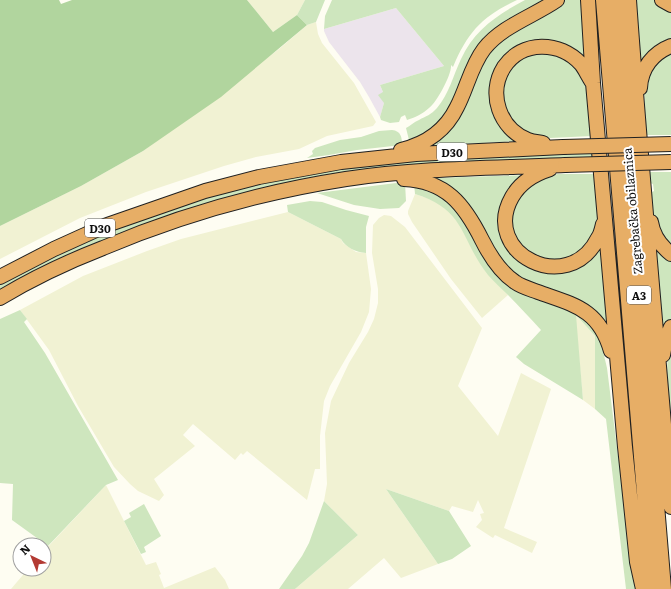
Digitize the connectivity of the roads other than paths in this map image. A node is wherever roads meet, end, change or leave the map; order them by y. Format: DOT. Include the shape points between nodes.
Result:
graph roads {
  1 [pos="557,0"];
  2 [pos="588,0"];
  3 [pos="603,0"];
  4 [pos="615,0"];
  5 [pos="629,0"];
  6 [pos="662,0"];
  7 [pos="671,5"];
  8 [pos="671,46"];
  9 [pos="593,84"];
  10 [pos="638,122"];
  11 [pos="671,144"];
  12 [pos="563,147"];
  13 [pos="341,162"];
  14 [pos="671,162"];
  15 [pos="565,165"];
  16 [pos="347,179"];
  17 [pos="644,196"];
  18 [pos="604,220"];
  19 [pos="671,254"];
  20 [pos="0,277"];
  21 [pos="0,298"];
  22 [pos="671,327"];
  23 [pos="618,364"];
  24 [pos="660,369"];
  25 [pos="671,507"];
  26 [pos="643,589"];
  27 [pos="652,589"];
  28 [pos="664,589"];
  1 -- 13 [label="highway" via="506,29 484,48 457,107 439,132 413,147 352,156"];
  2 -- 9 [label="highway"];
  3 -- 27 [label="highway, Zagrebačka obilaznica / A3"];
  4 -- 28 [label="highway, Zagrebačka obilaznica / A3"];
  5 -- 10 [label="highway"];
  6 -- 7 [label="highway"];
  8 -- 10 [label="highway" via="655,54 643,73 640,84 641,115"];
  9 -- 12 [label="highway" via="581,64 555,47 535,47 526,50 504,67 496,91 498,110 504,121 530,141"];
  9 -- 18 [label="highway"];
  10 -- 17 [label="highway"];
  11 -- 12 [label="highway, D30, bridge"];
  12 -- 13 [label="highway, D30" via="416,154"];
  13 -- 20 [label="highway, D30" via="259,177 198,193 107,225"];
  14 -- 15 [label="highway, D30, bridge"];
  15 -- 16 [label="highway, D30" via="423,171"];
  15 -- 18 [label="highway" via="540,172 520,185 515,192 506,211 506,222 510,240 515,248 539,265 571,265 580,260 599,238"];
  16 -- 21 [label="highway, D30" via="276,192 194,213 63,264"];
  16 -- 23 [label="highway" via="357,184 399,178 415,179 448,192 462,206 488,253 506,274 530,289 569,302 591,316 605,332 613,358"];
  17 -- 19 [label="highway" via="651,227 659,243"];
  17 -- 24 [label="highway"];
  18 -- 23 [label="highway"];
  22 -- 24 [label="highway"];
  23 -- 26 [label="highway" via="635,548"];
  24 -- 25 [label="highway"];
}
